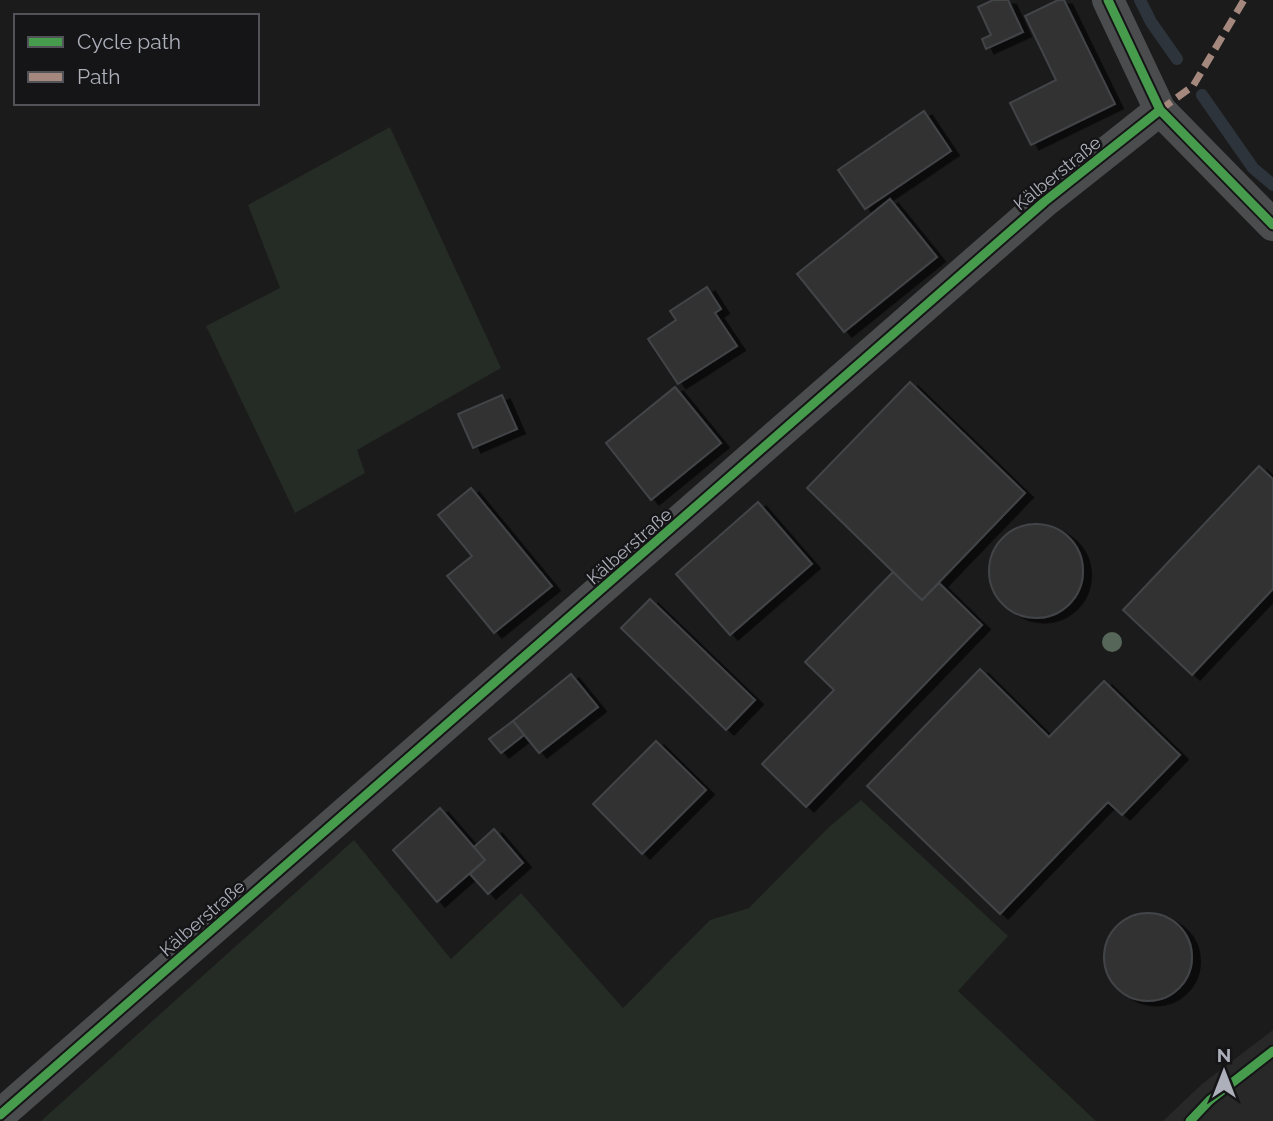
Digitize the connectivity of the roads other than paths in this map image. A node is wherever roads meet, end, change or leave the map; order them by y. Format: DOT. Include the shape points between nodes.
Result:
graph roads {
  1 [pos="1108,0"];
  2 [pos="1160,110"];
  3 [pos="1273,225"];
  4 [pos="0,1115"];
  1 -- 2 [label="street"];
  2 -- 3 [label="street"];
  2 -- 4 [label="street, Kälberstraße" via="1044,202"];
}
